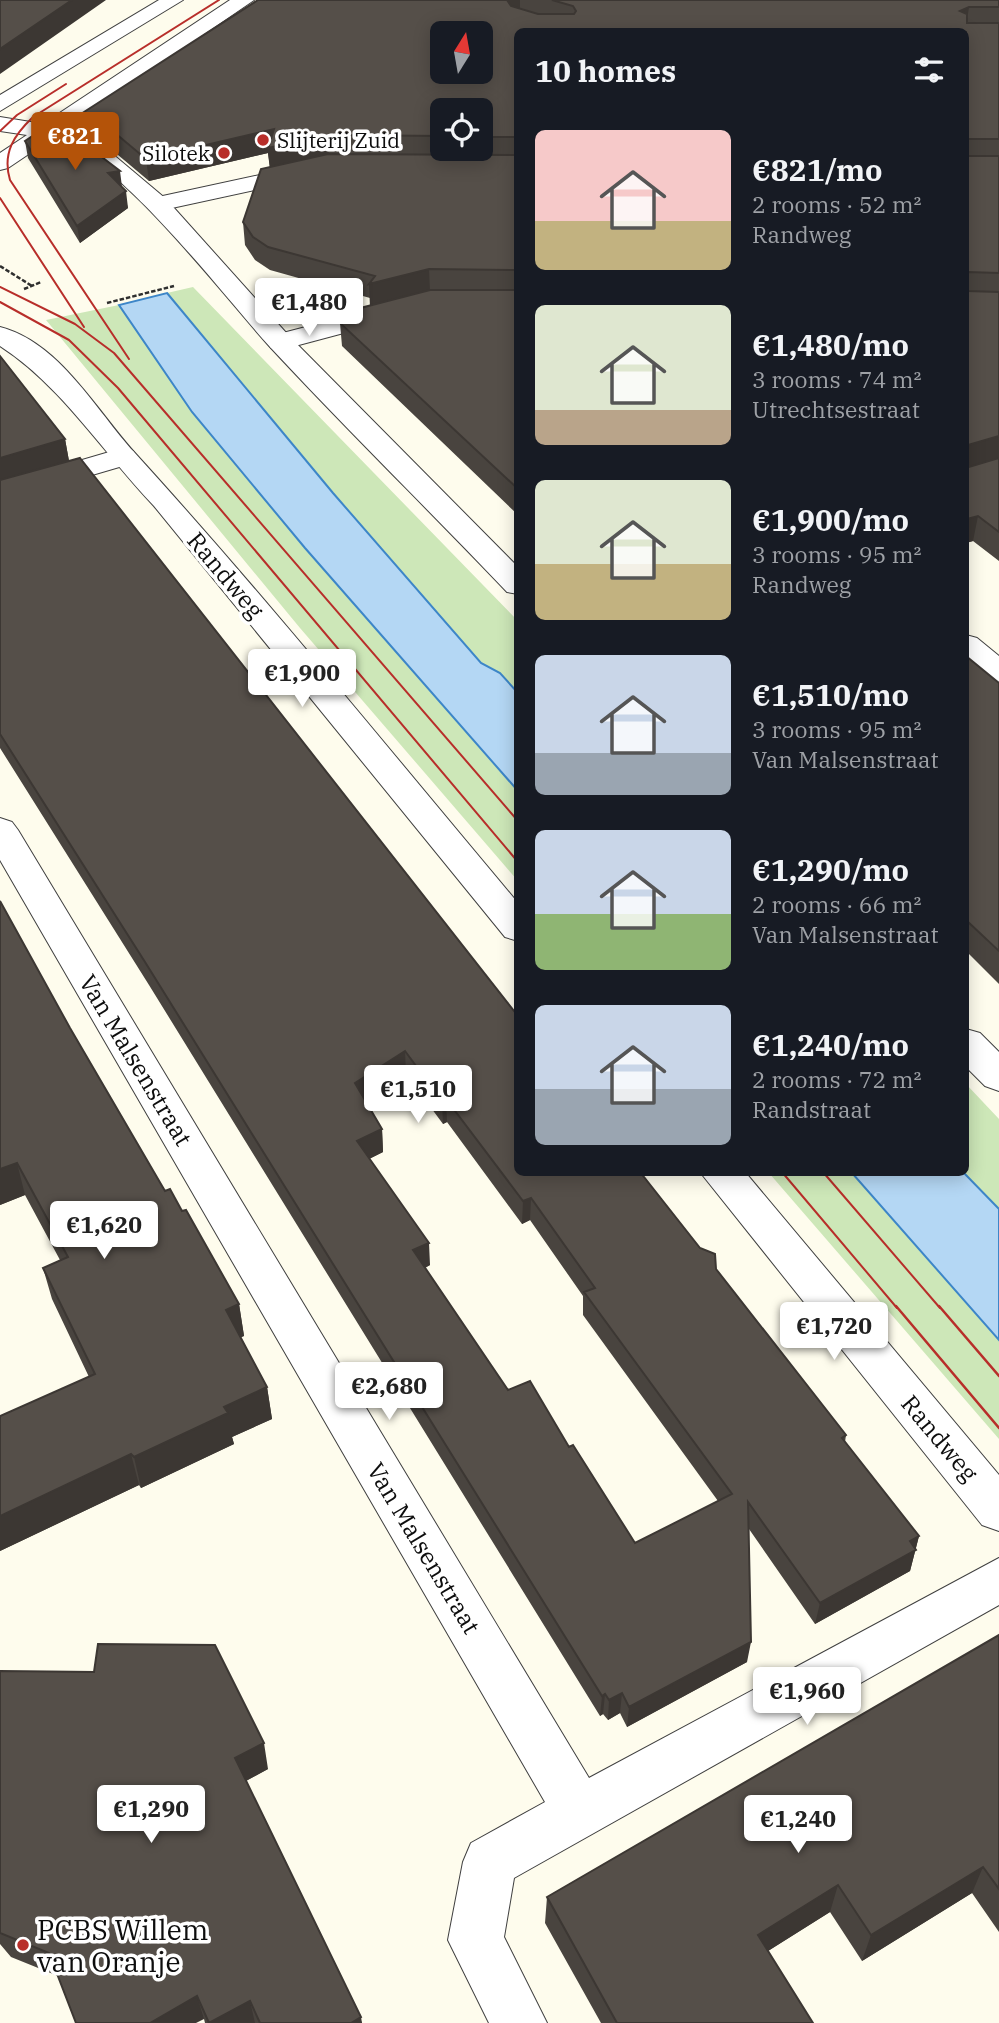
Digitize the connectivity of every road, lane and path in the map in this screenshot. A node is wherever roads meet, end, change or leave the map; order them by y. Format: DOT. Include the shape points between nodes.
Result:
graph roads {
  1 [pos="173,0"];
  2 [pos="244,0"];
  3 [pos="0,104"];
  4 [pos="0,124"];
  5 [pos="50,130"];
  6 [pos="0,163"];
  7 [pos="329,167"];
  8 [pos="158,204"];
  9 [pos="0,266"];
  10 [pos="220,275"];
  11 [pos="41,282"];
  12 [pos="32,286"];
  13 [pos="24,289"];
  14 [pos="107,303"];
  15 [pos="418,306"];
  16 [pos="0,335"];
  17 [pos="280,342"];
  18 [pos="123,457"];
  19 [pos="0,493"];
  20 [pos="514,581"];
  21 [pos="969,647"];
  22 [pos="999,672"];
  23 [pos="0,830"];
  24 [pos="514,923"];
  25 [pos="969,1046"];
  26 [pos="999,1076"];
  27 [pos="723,1176"];
  28 [pos="999,1510"];
  29 [pos="999,1580"];
  30 [pos="580,1812"];
  31 [pos="519,2023"];
  1 -- 3 [label="street"];
  2 -- 5 [label="street"];
  4 -- 5 [label="street"];
  5 -- 6 [label="street"];
  5 -- 8 [label="street" via="89,146"];
  7 -- 8 [label="street"];
  8 -- 10 [label="street"];
  9 -- 12 [label="path"];
  10 -- 14 [label="path"];
  10 -- 17 [label="street"];
  11 -- 12 [label="path"];
  12 -- 13 [label="path"];
  15 -- 17 [label="street"];
  16 -- 18 [label="street, Randweg" via="47,368"];
  17 -- 20 [label="street"];
  18 -- 19 [label="street"];
  18 -- 24 [label="street, Randweg" via="164,500"];
  21 -- 22 [label="street"];
  23 -- 30 [label="street, Van Malsenstraat"];
  25 -- 26 [label="street"];
  27 -- 28 [label="street, Randweg"];
  29 -- 30 [label="street"];
  30 -- 31 [label="street" via="490,1862 476,1940"];
}
